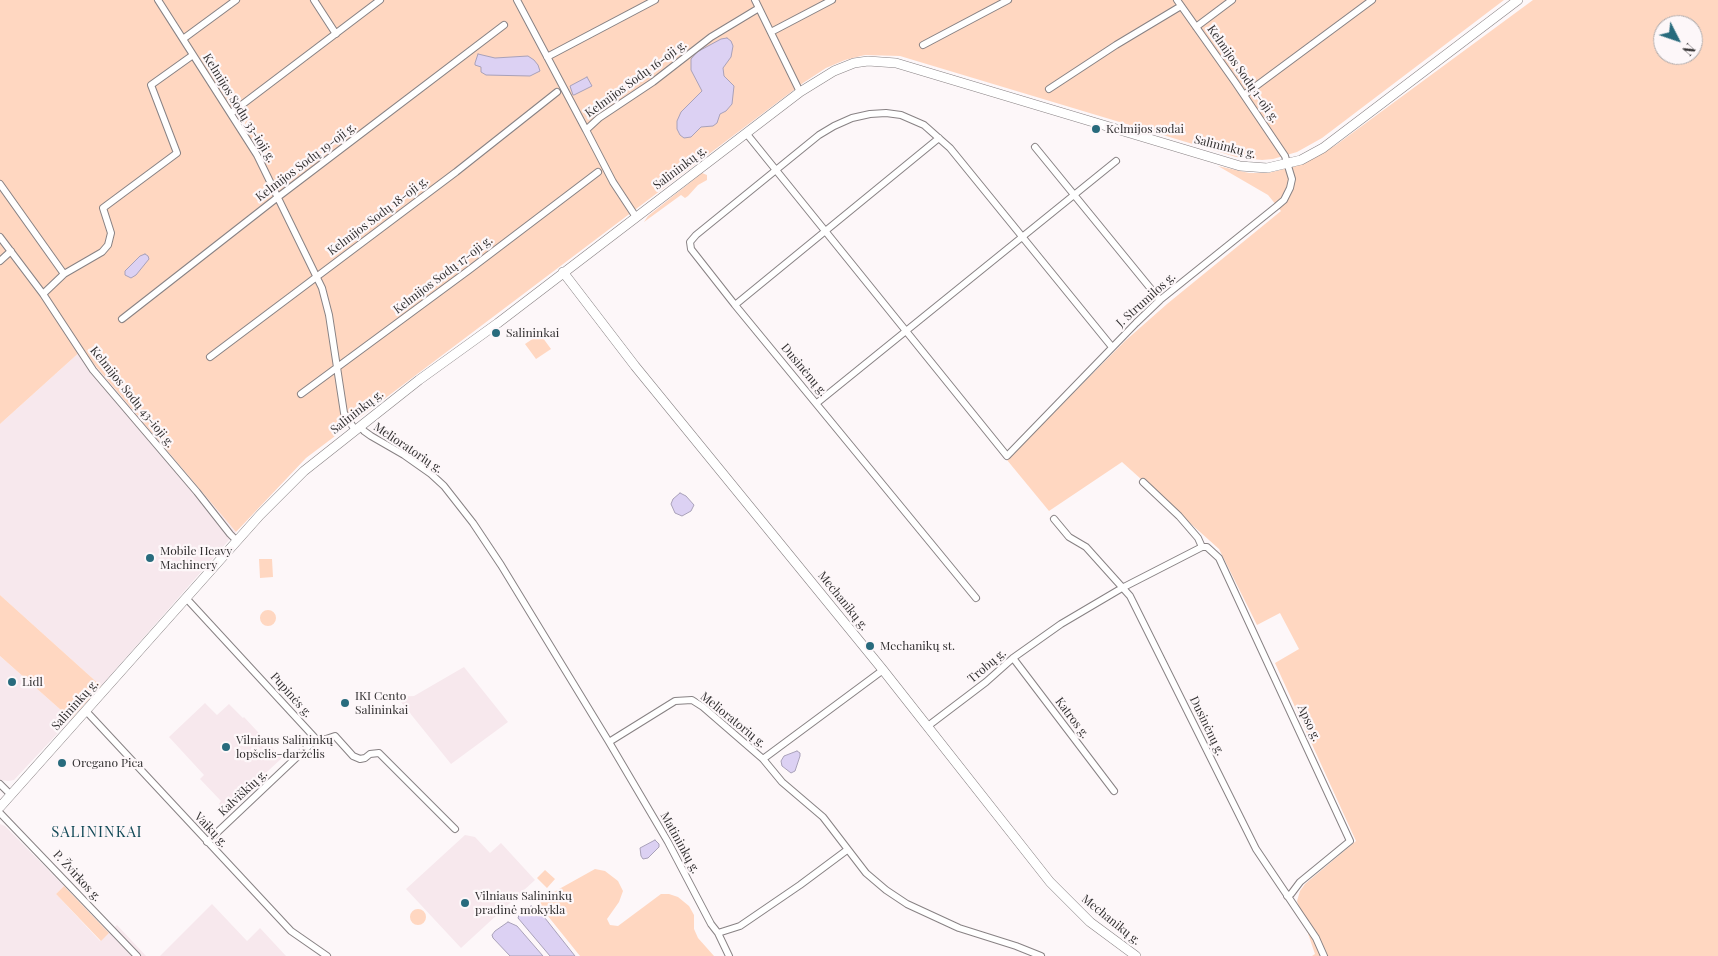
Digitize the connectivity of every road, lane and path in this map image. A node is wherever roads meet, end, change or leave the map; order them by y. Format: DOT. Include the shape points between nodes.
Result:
graph roads {
  1 [pos="158,0"];
  2 [pos="236,0"];
  3 [pos="314,0"];
  4 [pos="380,0"];
  5 [pos="517,0"];
  6 [pos="655,0"];
  7 [pos="755,0"];
  8 [pos="832,0"];
  9 [pos="1008,0"];
  10 [pos="1177,0"];
  11 [pos="1232,0"];
  12 [pos="1372,0"];
  13 [pos="1518,0"];
  14 [pos="1181,6"];
  15 [pos="759,8"];
  16 [pos="504,25"];
  17 [pos="1196,27"];
  18 [pos="771,32"];
  19 [pos="336,34"];
  20 [pos="183,39"];
  21 [pos="923,45"];
  22 [pos="193,55"];
  23 [pos="547,57"];
  24 [pos="1049,89"];
  25 [pos="557,92"];
  26 [pos="800,92"];
  27 [pos="1244,95"];
  28 [pos="231,112"];
  29 [pos="586,130"];
  30 [pos="746,133"];
  31 [pos="939,138"];
  32 [pos="1035,147"];
  33 [pos="1116,161"];
  34 [pos="1288,164"];
  35 [pos="776,170"];
  36 [pos="598,172"];
  37 [pos="0,184"];
  38 [pos="1074,195"];
  39 [pos="278,197"];
  40 [pos="636,217"];
  41 [pos="826,232"];
  42 [pos="0,237"];
  43 [pos="1022,237"];
  44 [pos="12,251"];
  45 [pos="0,261"];
  46 [pos="563,272"];
  47 [pos="64,274"];
  48 [pos="316,276"];
  49 [pos="43,294"];
  50 [pos="1160,300"];
  51 [pos="736,305"];
  52 [pos="122,319"];
  53 [pos="906,331"];
  54 [pos="1112,347"];
  55 [pos="210,358"];
  56 [pos="337,368"];
  57 [pos="301,394"];
  58 [pos="817,403"];
  59 [pos="357,428"];
  60 [pos="1143,482"];
  61 [pos="1054,520"];
  62 [pos="237,541"];
  63 [pos="1202,547"];
  64 [pos="1122,588"];
  65 [pos="186,598"];
  66 [pos="976,598"];
  67 [pos="1013,658"];
  68 [pos="883,670"];
  69 [pos="86,711"];
  70 [pos="928,726"];
  71 [pos="316,739"];
  72 [pos="609,742"];
  73 [pos="764,759"];
  74 [pos="0,784"];
  75 [pos="1114,791"];
  76 [pos="11,794"];
  77 [pos="0,807"];
  78 [pos="0,813"];
  79 [pos="455,830"];
  80 [pos="207,842"];
  81 [pos="847,850"];
  82 [pos="1287,896"];
  83 [pos="718,932"];
  84 [pos="137,956"];
  85 [pos="327,956"];
  86 [pos="729,956"];
  87 [pos="1041,956"];
  88 [pos="1136,956"];
  89 [pos="1324,956"];
  1 -- 20 [label="street, Kelmijos Sodų 33-ioji g."];
  2 -- 20 [label="street"];
  3 -- 19 [label="street"];
  4 -- 19 [label="street"];
  5 -- 23 [label="street"];
  6 -- 23 [label="street"];
  7 -- 15 [label="street"];
  8 -- 18 [label="street"];
  9 -- 21 [label="street"];
  10 -- 14 [label="street, Kelmijos Sodų 1-oji g."];
  11 -- 17 [label="street"];
  12 -- 27 [label="street"];
  13 -- 34 [label="main road, Salininkų g." via="1323,148"];
  14 -- 17 [label="street, Kelmijos Sodų 1-oji g."];
  14 -- 24 [label="street"];
  15 -- 18 [label="street"];
  15 -- 29 [label="street, Kelmijos Sodų 16-oji g." via="711,37"];
  16 -- 39 [label="street, Kelmijos Sodų 19-oji g."];
  17 -- 27 [label="street, Kelmijos Sodų 1-oji g."];
  18 -- 26 [label="street"];
  19 -- 28 [label="street"];
  20 -- 22 [label="street, Kelmijos Sodų 33-ioji g."];
  22 -- 28 [label="street, Kelmijos Sodų 33-ioji g."];
  22 -- 47 [label="street" via="151,85 177,153 103,208 111,233 108,245 102,252"];
  23 -- 29 [label="street"];
  25 -- 48 [label="street, Kelmijos Sodų 18-oji g."];
  26 -- 30 [label="main road, Salininkų g."];
  26 -- 34 [label="main road, Salininkų g." via="843,66 868,61 896,63 1240,166 1268,168"];
  27 -- 34 [label="street, Kelmijos Sodų 1-oji g."];
  28 -- 39 [label="street, Kelmijos Sodų 33-ioji g." via="258,155"];
  29 -- 40 [label="street, Kelmijos Sodų 16-oji g."];
  30 -- 35 [label="street"];
  30 -- 40 [label="main road, Salininkų g."];
  31 -- 35 [label="street, Dusinėnų g." via="924,125 901,115 870,114 834,126"];
  31 -- 41 [label="street"];
  31 -- 43 [label="street, Dusinėnų g."];
  32 -- 38 [label="street"];
  33 -- 38 [label="street"];
  34 -- 50 [label="street, J. Strumilos g." via="1292,179 1284,200"];
  35 -- 41 [label="street"];
  35 -- 51 [label="street, Dusinėnų g." via="690,242 691,249"];
  36 -- 56 [label="street, Kelmijos Sodų 17-oji g."];
  37 -- 47 [label="street"];
  38 -- 43 [label="street"];
  38 -- 50 [label="street"];
  39 -- 48 [label="street, Kelmijos Sodų 33-ioji g."];
  39 -- 52 [label="street, Kelmijos Sodų 19-oji g."];
  40 -- 46 [label="main road, Salininkų g."];
  41 -- 51 [label="street"];
  41 -- 53 [label="street"];
  42 -- 44 [label="street, Kelmijos Sodų 43-ioji g."];
  43 -- 53 [label="street"];
  43 -- 54 [label="street, Dusinėnų g."];
  44 -- 45 [label="street"];
  44 -- 49 [label="street, Kelmijos Sodų 43-ioji g."];
  46 -- 59 [label="main road, Salininkų g."];
  46 -- 68 [label="main road, Mechanikų g." via="635,366"];
  47 -- 49 [label="street"];
  48 -- 55 [label="street, Kelmijos Sodų 18-oji g."];
  48 -- 56 [label="street, Kelmijos Sodų 33-ioji g." via="326,300"];
  49 -- 62 [label="street, Kelmijos Sodų 43-ioji g." via="93,370"];
  50 -- 54 [label="street, J. Strumilos g."];
  51 -- 58 [label="street, Dusinėnų g."];
  53 -- 54 [label="street, J. Strumilos g." via="1006,456"];
  53 -- 58 [label="street"];
  56 -- 57 [label="street, Kelmijos Sodų 17-oji g."];
  56 -- 59 [label="street, Kelmijos Sodų 33-ioji g." via="344,413"];
  58 -- 66 [label="street, Dusinėnų g."];
  59 -- 62 [label="main road, Salininkų g." via="294,480"];
  59 -- 72 [label="street, Melioratorių g." via="404,455 444,486 506,573"];
  60 -- 63 [label="street, Apso g." via="1179,516"];
  61 -- 64 [label="street, Dusinėnų g." via="1070,537 1086,547"];
  62 -- 65 [label="main road, Salininkų g."];
  63 -- 64 [label="street"];
  63 -- 82 [label="street, Apso g." via="1211,549 1219,558 1350,841"];
  64 -- 67 [label="street, Trobų g."];
  64 -- 82 [label="street, Dusinėnų g." via="1130,596 1256,849"];
  65 -- 69 [label="main road, Salininkų g."];
  65 -- 71 [label="street, Pupinės g."];
  67 -- 70 [label="street, Trobų g."];
  67 -- 75 [label="street, Katros g."];
  68 -- 70 [label="main road, Mechanikų g."];
  68 -- 73 [label="street"];
  69 -- 76 [label="main road, Salininkų g."];
  69 -- 80 [label="street, Vaikų g."];
  70 -- 88 [label="main road, Mechanikų g." via="1064,897 1090,922"];
  71 -- 79 [label="street" via="335,736 353,756 360,759 379,754"];
  71 -- 80 [label="street, Kalviškių g."];
  72 -- 73 [label="street, Melioratorių g." via="675,700 684,699 703,707"];
  72 -- 83 [label="street, Matininkų g."];
  73 -- 81 [label="street, Melioratorių g." via="782,782 823,817"];
  74 -- 76 [label="street"];
  76 -- 77 [label="main road, Salininkų g."];
  78 -- 84 [label="street, P. Žvirkos g."];
  80 -- 85 [label="street, Vaikų g." via="291,931"];
  81 -- 83 [label="street" via="740,926"];
  81 -- 87 [label="street, Melioratorių g." via="866,873 907,904 959,928"];
  82 -- 89 [label="street, Dusinėnų g." via="1316,938"];
  83 -- 86 [label="street, Matininkų g."];
}
